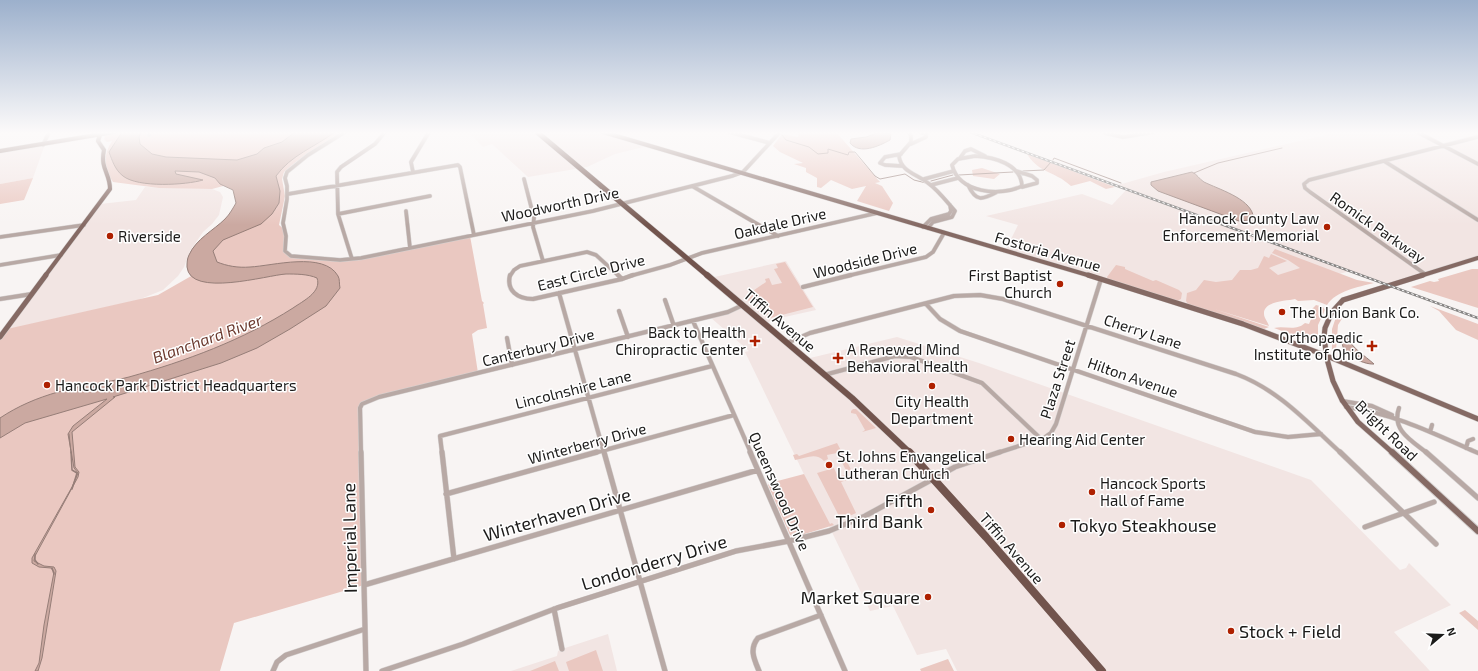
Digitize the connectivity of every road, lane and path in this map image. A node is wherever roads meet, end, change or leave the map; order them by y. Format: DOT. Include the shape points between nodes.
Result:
graph roads {
  1 [pos="103,163"];
  2 [pos="297,163"];
  3 [pos="347,163"];
  4 [pos="412,163"];
  5 [pos="574,163"];
  6 [pos="713,163"];
  7 [pos="751,163"];
  8 [pos="881,163"];
  9 [pos="952,163"];
  10 [pos="1006,163"];
  11 [pos="1375,163"];
  12 [pos="1388,163"];
  13 [pos="902,166"];
  14 [pos="1016,171"];
  15 [pos="413,172"];
  16 [pos="743,172"];
  17 [pos="954,172"];
  18 [pos="958,178"];
  19 [pos="524,179"];
  20 [pos="924,179"];
  21 [pos="931,185"];
  22 [pos="968,185"];
  23 [pos="337,186"];
  24 [pos="692,186"];
  25 [pos="1021,187"];
  26 [pos="997,192"];
  27 [pos="288,194"];
  28 [pos="430,196"];
  29 [pos="622,204"];
  30 [pos="406,211"];
  31 [pos="878,213"];
  32 [pos="338,214"];
  33 [pos="1478,220"];
  34 [pos="534,223"];
  35 [pos="84,225"];
  36 [pos="926,227"];
  37 [pos="944,233"];
  38 [pos="474,235"];
  39 [pos="778,236"];
  40 [pos="0,237"];
  41 [pos="410,248"];
  42 [pos="61,255"];
  43 [pos="1478,258"];
  44 [pos="352,259"];
  45 [pos="688,259"];
  46 [pos="543,261"];
  47 [pos="0,265"];
  48 [pos="1425,274"];
  49 [pos="622,279"];
  50 [pos="1101,279"];
  51 [pos="803,287"];
  52 [pos="32,294"];
  53 [pos="559,294"];
  54 [pos="0,299"];
  55 [pos="665,300"];
  56 [pos="926,304"];
  57 [pos="743,305"];
  58 [pos="619,311"];
  59 [pos="693,321"];
  60 [pos="674,326"];
  61 [pos="1087,326"];
  62 [pos="0,337"];
  63 [pos="628,337"];
  64 [pos="507,338"];
  65 [pos="787,343"];
  66 [pos="574,350"];
  67 [pos="1327,356"];
  68 [pos="512,365"];
  69 [pos="712,366"];
  70 [pos="1073,370"];
  71 [pos="824,375"];
  72 [pos="588,398"];
  73 [pos="1342,400"];
  74 [pos="362,404"];
  75 [pos="1346,407"];
  76 [pos="1399,408"];
  77 [pos="734,415"];
  78 [pos="1397,418"];
  79 [pos="1478,419"];
  80 [pos="1432,425"];
  81 [pos="1430,432"];
  82 [pos="1321,434"];
  83 [pos="1041,439"];
  84 [pos="1473,439"];
  85 [pos="1466,448"];
  86 [pos="603,451"];
  87 [pos="1478,453"];
  88 [pos="758,470"];
  89 [pos="933,479"];
  90 [pos="446,494"];
  91 [pos="1478,498"];
  92 [pos="1434,502"];
  93 [pos="620,510"];
  94 [pos="1404,513"];
  95 [pos="1365,527"];
  96 [pos="1478,531"];
  97 [pos="789,541"];
  98 [pos="1436,544"];
  99 [pos="454,559"];
  100 [pos="640,581"];
  101 [pos="364,585"];
  102 [pos="554,609"];
  103 [pos="821,615"];
  104 [pos="365,629"];
  105 [pos="562,649"];
  106 [pos="273,671"];
  107 [pos="366,671"];
  108 [pos="382,671"];
  109 [pos="665,671"];
  110 [pos="758,671"];
  111 [pos="845,671"];
  112 [pos="1102,671"];
  1 -- 35 [label="main road" via="110,187 107,195"];
  2 -- 27 [label="street" via="285,178"];
  3 -- 23 [label="street" via="337,174"];
  4 -- 15 [label="street"];
  5 -- 29 [label="highway, Tiffin Avenue"];
  6 -- 16 [label="main road, Fostoria Avenue"];
  7 -- 16 [label="street"];
  8 -- 13 [label="street"];
  9 -- 17 [label="street"];
  10 -- 14 [label="street"];
  11 -- 48 [label="street, Romick Parkway" via="1309,180 1304,186"];
  12 -- 33 [label="street"];
  13 -- 20 [label="street"];
  14 -- 25 [label="street" via="1023,183"];
  14 -- 25 [label="street" via="1037,180 1036,184"];
  15 -- 23 [label="street"];
  15 -- 38 [label="street" via="460,165"];
  16 -- 24 [label="street, Woodworth Drive"];
  16 -- 31 [label="main road, Fostoria Avenue"];
  17 -- 18 [label="street"];
  17 -- 20 [label="street"];
  18 -- 21 [label="street"];
  18 -- 22 [label="street"];
  19 -- 34 [label="street"];
  20 -- 21 [label="street"];
  21 -- 36 [label="street" via="955,209 954,216 933,222"];
  22 -- 26 [label="street"];
  22 -- 26 [label="street" via="972,194 980,198"];
  23 -- 27 [label="street"];
  23 -- 32 [label="street"];
  24 -- 29 [label="street, Woodworth Drive"];
  24 -- 39 [label="street"];
  25 -- 26 [label="street"];
  27 -- 44 [label="street, Woodworth Drive" via="282,223 286,236 286,252 293,256"];
  28 -- 32 [label="street"];
  29 -- 34 [label="street, Woodworth Drive"];
  29 -- 45 [label="highway, Tiffin Avenue"];
  30 -- 41 [label="street"];
  31 -- 36 [label="main road, Fostoria Avenue"];
  31 -- 39 [label="street, Oakdale Drive"];
  32 -- 44 [label="street"];
  34 -- 38 [label="street, Woodworth Drive"];
  34 -- 46 [label="street"];
  35 -- 40 [label="street"];
  35 -- 42 [label="main road"];
  36 -- 37 [label="main road, Fostoria Avenue"];
  37 -- 50 [label="main road, Fostoria Avenue"];
  37 -- 51 [label="street, Woodside Drive" via="933,252 926,257"];
  38 -- 41 [label="street, Woodworth Drive"];
  39 -- 45 [label="street, Oakdale Drive" via="702,253"];
  41 -- 44 [label="street, Woodworth Drive"];
  42 -- 47 [label="street"];
  42 -- 52 [label="main road"];
  43 -- 48 [label="main road, Bright Road"];
  45 -- 49 [label="street, East Circle Drive"];
  45 -- 57 [label="highway, Tiffin Avenue"];
  46 -- 49 [label="street" via="592,253"];
  46 -- 53 [label="street, East Circle Drive" via="515,269 509,282 513,294 522,300"];
  48 -- 67 [label="main road, Bright Road" via="1352,296 1339,303 1328,318 1325,328"];
  49 -- 53 [label="street, East Circle Drive"];
  50 -- 61 [label="street, Plaza Street"];
  50 -- 67 [label="main road, Fostoria Avenue" via="1248,325"];
  52 -- 54 [label="street"];
  52 -- 62 [label="main road"];
  53 -- 66 [label="street"];
  55 -- 60 [label="street"];
  56 -- 61 [label="street, Cherry Lane" via="958,296 986,296"];
  56 -- 65 [label="street, Cherry Lane" via="810,333"];
  56 -- 70 [label="street, Hilton Avenue" via="936,316 954,328"];
  57 -- 59 [label="street, Canterbury Drive" via="728,312"];
  57 -- 65 [label="highway, Tiffin Avenue"];
  58 -- 63 [label="street"];
  59 -- 60 [label="street, Canterbury Drive"];
  59 -- 69 [label="street, Queenswood Drive"];
  60 -- 63 [label="street, Canterbury Drive"];
  61 -- 70 [label="street, Plaza Street"];
  61 -- 82 [label="street, Cherry Lane" via="1250,379 1282,398"];
  63 -- 66 [label="street, Canterbury Drive"];
  64 -- 68 [label="street"];
  65 -- 71 [label="highway, Tiffin Avenue"];
  66 -- 68 [label="street, Canterbury Drive"];
  66 -- 72 [label="street"];
  67 -- 73 [label="main road, Bright Road" via="1333,380"];
  67 -- 79 [label="main road, Fostoria Avenue"];
  68 -- 74 [label="street, Canterbury Drive" via="380,397"];
  69 -- 72 [label="street, Lincolnshire Lane"];
  69 -- 77 [label="street, Queenswood Drive"];
  70 -- 82 [label="street, Hilton Avenue" via="1263,434 1292,438"];
  70 -- 83 [label="street, Plaza Street" via="1056,424 1051,433"];
  71 -- 83 [label="street" via="892,356 911,356 982,383"];
  71 -- 89 [label="highway, Tiffin Avenue" via="886,428"];
  72 -- 86 [label="street"];
  72 -- 90 [label="street, Lincolnshire Lane" via="440,436"];
  73 -- 75 [label="main road, Bright Road"];
  73 -- 78 [label="street" via="1372,406"];
  74 -- 101 [label="street, Imperial Lane" via="360,411"];
  75 -- 78 [label="street" via="1370,410"];
  75 -- 96 [label="main road, Bright Road" via="1367,430"];
  76 -- 78 [label="street"];
  77 -- 86 [label="street, Winterberry Drive"];
  77 -- 88 [label="street, Queenswood Drive"];
  78 -- 81 [label="street"];
  78 -- 91 [label="street" via="1398,427 1405,435"];
  80 -- 81 [label="street"];
  81 -- 85 [label="street"];
  82 -- 94 [label="street, Cherry Lane"];
  83 -- 89 [label="street, Plaza Street" via="964,464"];
  84 -- 85 [label="street" via="1468,441"];
  85 -- 87 [label="street"];
  86 -- 90 [label="street, Winterberry Drive"];
  86 -- 93 [label="street"];
  88 -- 93 [label="street, Winterhaven Drive"];
  88 -- 97 [label="street, Queenswood Drive"];
  89 -- 97 [label="street, Londonderry Drive" via="850,523"];
  89 -- 112 [label="highway, Tiffin Avenue"];
  90 -- 99 [label="street"];
  92 -- 94 [label="street"];
  93 -- 99 [label="street, Winterhaven Drive"];
  93 -- 100 [label="street"];
  94 -- 95 [label="street"];
  94 -- 98 [label="street, Cherry Lane"];
  97 -- 100 [label="street, Londonderry Drive" via="736,551"];
  97 -- 103 [label="street, Queenswood Drive"];
  99 -- 101 [label="street, Winterhaven Drive"];
  100 -- 102 [label="street, Londonderry Drive"];
  100 -- 109 [label="street"];
  101 -- 104 [label="street, Imperial Lane"];
  102 -- 105 [label="street"];
  102 -- 108 [label="street, Londonderry Drive" via="463,644"];
  103 -- 110 [label="street" via="769,633 754,641 752,649"];
  103 -- 111 [label="street, Queenswood Drive"];
  104 -- 106 [label="street" via="286,655 277,662"];
  104 -- 107 [label="street, Imperial Lane"];
}
